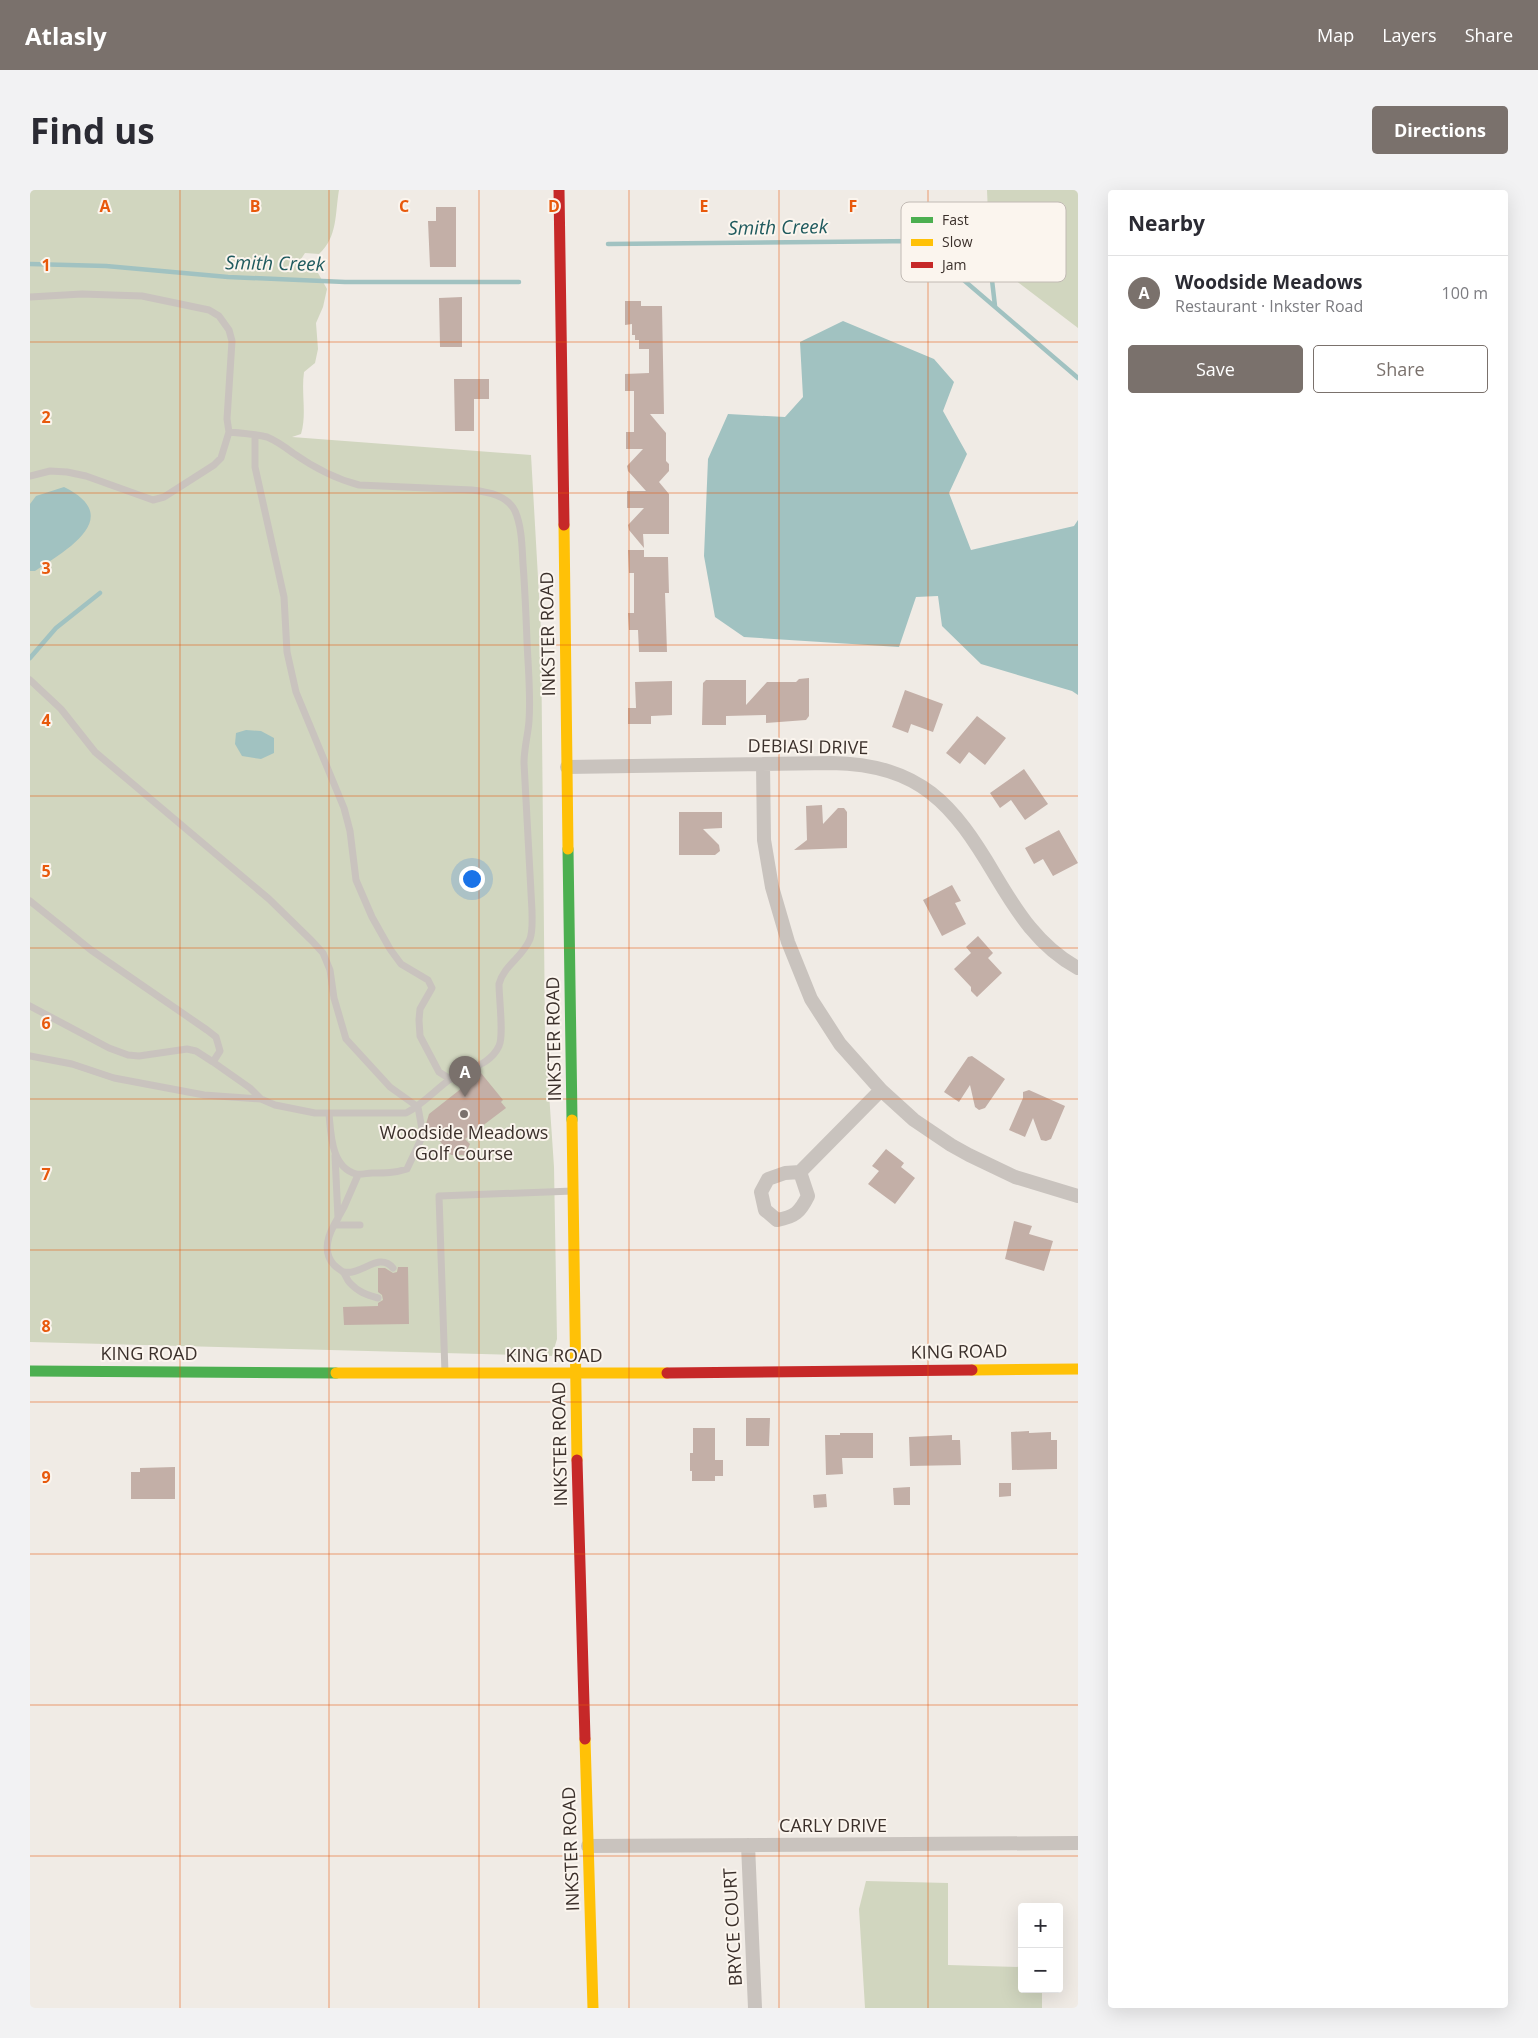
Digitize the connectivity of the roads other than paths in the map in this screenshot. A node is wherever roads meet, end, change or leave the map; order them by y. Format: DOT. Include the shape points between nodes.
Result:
graph roads {
  1 [pos="559,190"];
  2 [pos="30,298"];
  3 [pos="228,432"];
  4 [pos="255,435"];
  5 [pos="30,476"];
  6 [pos="30,680"];
  7 [pos="763,764"];
  8 [pos="567,767"];
  9 [pos="30,901"];
  10 [pos="1078,968"];
  11 [pos="30,1006"];
  12 [pos="30,1056"];
  13 [pos="213,1062"];
  14 [pos="450,1079"];
  15 [pos="881,1090"];
  16 [pos="261,1099"];
  17 [pos="418,1107"];
  18 [pos="329,1114"];
  19 [pos="335,1153"];
  20 [pos="800,1172"];
  21 [pos="358,1175"];
  22 [pos="573,1191"];
  23 [pos="1078,1196"];
  24 [pos="338,1218"];
  25 [pos="334,1224"];
  26 [pos="360,1225"];
  27 [pos="393,1268"];
  28 [pos="344,1272"];
  29 [pos="378,1298"];
  30 [pos="1078,1369"];
  31 [pos="30,1371"];
  32 [pos="445,1373"];
  33 [pos="576,1374"];
  34 [pos="1078,1843"];
  35 [pos="748,1845"];
  36 [pos="588,1846"];
  37 [pos="593,2008"];
  38 [pos="755,2008"];
  1 -- 8 [label="street, INKSTER ROAD"];
  2 -- 3 [label="lane" via="82,294 142,296 209,310 219,316 232,341"];
  3 -- 4 [label="lane"];
  3 -- 5 [label="lane" via="221,458 214,465 159,499 145,498 67,472 50,471"];
  4 -- 14 [label="lane" via="254,467 284,597 287,652 296,692 344,808 356,880 372,916 401,964 428,980 432,988 419,1020 420,1036 438,1072"];
  4 -- 14 [label="lane" via="281,444 344,481 359,485 490,492 501,497 515,511 520,533 527,647 529,720 524,763 532,930 524,950 502,975 500,1044 473,1070"];
  6 -- 17 [label="lane" via="61,709 95,752 269,899 312,940 323,953 330,970 346,1039 390,1087"];
  7 -- 8 [label="street, DEBIASI DRIVE"];
  7 -- 10 [label="street, DEBIASI DRIVE" via="869,766 896,773 926,788 969,832 1012,904 1038,938"];
  7 -- 15 [label="street" via="764,840 772,887 788,942 811,1000 840,1044"];
  8 -- 22 [label="street, INKSTER ROAD"];
  9 -- 13 [label="lane" via="91,950 216,1037 220,1051"];
  11 -- 13 [label="lane" via="128,1055 187,1049"];
  12 -- 16 [label="lane" via="155,1086"];
  13 -- 16 [label="lane"];
  14 -- 17 [label="lane"];
  15 -- 20 [label="street"];
  15 -- 23 [label="street" via="914,1120 969,1156 1015,1177"];
  16 -- 18 [label="lane" via="292,1110"];
  17 -- 18 [label="lane" via="406,1113"];
  17 -- 21 [label="lane" via="422,1135 407,1169 395,1173"];
  18 -- 19 [label="lane"];
  19 -- 21 [label="lane" via="339,1162"];
  19 -- 24 [label="lane"];
  21 -- 24 [label="lane"];
  22 -- 32 [label="lane" via="439,1196"];
  22 -- 33 [label="street, INKSTER ROAD"];
  24 -- 25 [label="lane"];
  25 -- 26 [label="lane"];
  25 -- 28 [label="lane" via="328,1236 329,1257"];
  27 -- 28 [label="lane" via="381,1261 353,1272"];
  28 -- 29 [label="lane" via="350,1283 364,1294"];
  30 -- 33 [label="street, KING ROAD"];
  31 -- 32 [label="street, KING ROAD"];
  32 -- 33 [label="street, KING ROAD"];
  33 -- 36 [label="street, INKSTER ROAD"];
  34 -- 35 [label="street, CARLY DRIVE"];
  35 -- 36 [label="street, CARLY DRIVE"];
  35 -- 38 [label="street, BRYCE COURT"];
  36 -- 37 [label="street, INKSTER ROAD"];
}
